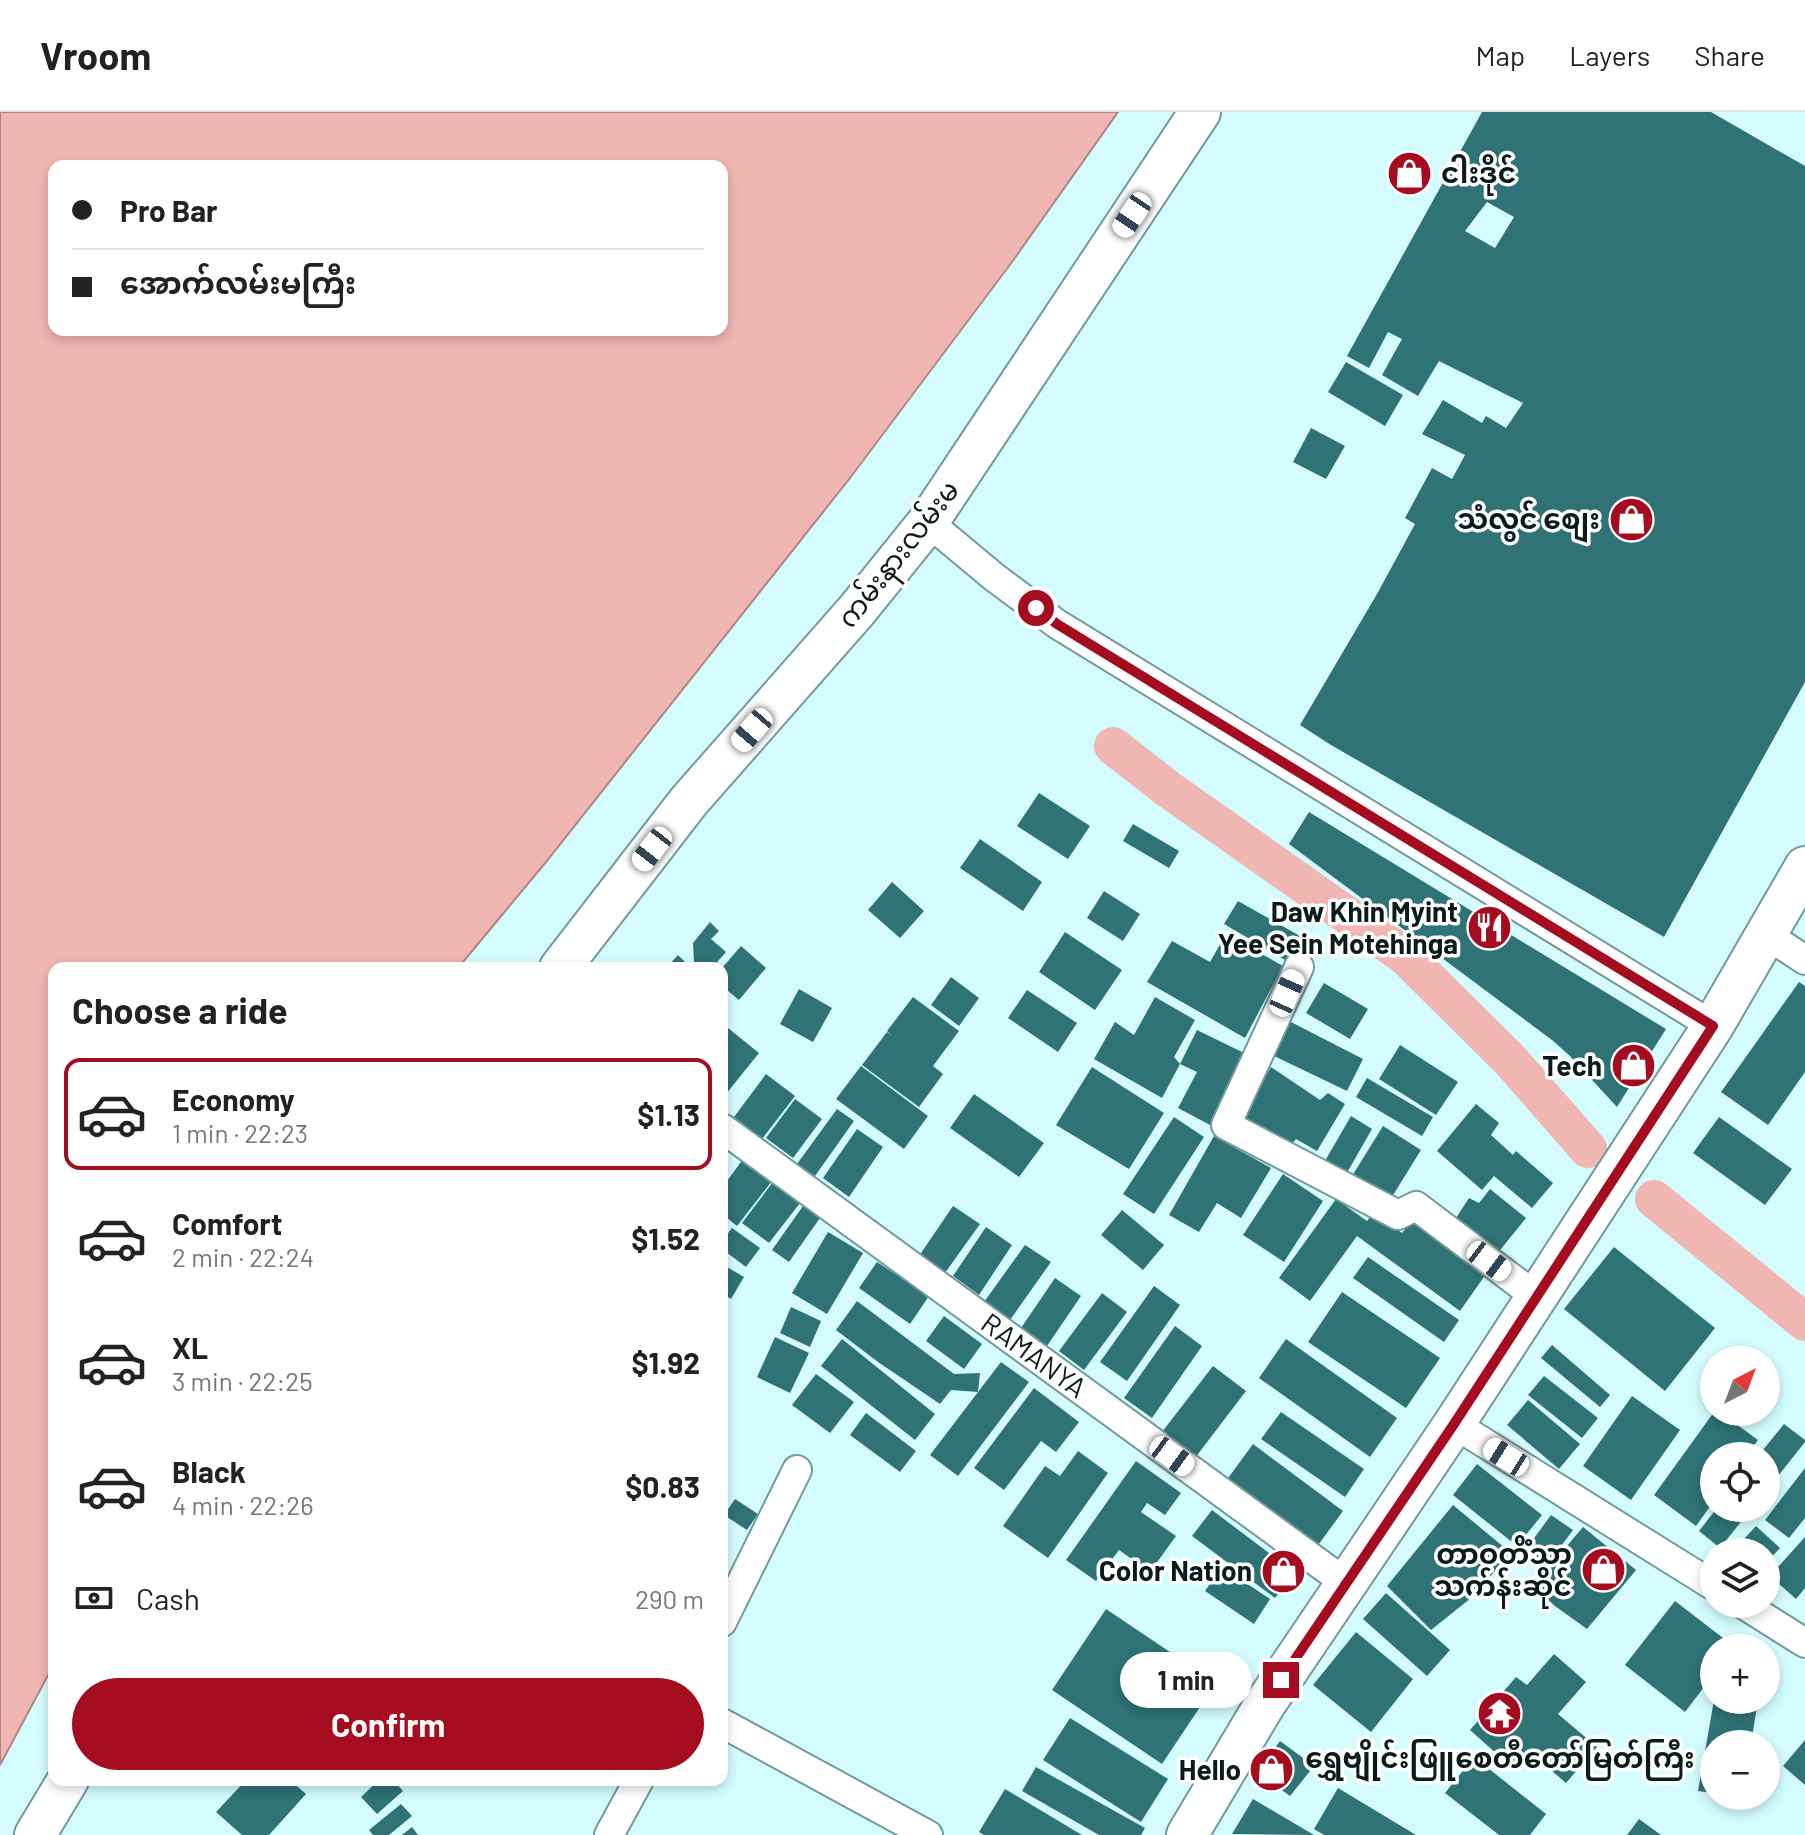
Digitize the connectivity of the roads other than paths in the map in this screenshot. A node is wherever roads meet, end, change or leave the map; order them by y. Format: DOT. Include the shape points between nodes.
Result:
graph roads {
  1 [pos="1200,112"];
  2 [pos="928,522"];
  3 [pos="1805,867"];
  4 [pos="1767,935"];
  5 [pos="1805,960"];
  6 [pos="565,962"];
  7 [pos="1299,967"];
  8 [pos="1713,1026"];
  9 [pos="728,1132"];
  10 [pos="1538,1298"];
  11 [pos="1454,1424"];
  12 [pos="797,1470"];
  13 [pos="1700,1577"];
  14 [pos="1346,1583"];
  15 [pos="728,1610"];
  16 [pos="1765,1618"];
  17 [pos="1805,1643"];
  18 [pos="728,1726"];
  19 [pos="64,1786"];
  20 [pos="636,1786"];
  21 [pos="35,1835"];
  22 [pos="609,1835"];
  23 [pos="928,1835"];
  24 [pos="1187,1835"];
  1 -- 2 [label="main road, ကမ်းနားလမ်းမ"];
  2 -- 6 [label="main road, ကမ်းနားလမ်းမ" via="689,801"];
  2 -- 8 [label="street" via="1057,624"];
  3 -- 4 [label="main road"];
  4 -- 5 [label="street"];
  4 -- 8 [label="main road"];
  7 -- 10 [label="street" via="1226,1125 1398,1215 1416,1206"];
  8 -- 10 [label="main road"];
  9 -- 14 [label="street, RAMANYA"];
  10 -- 11 [label="main road"];
  11 -- 13 [label="street"];
  11 -- 14 [label="main road"];
  12 -- 15 [label="street"];
  14 -- 24 [label="main road"];
  16 -- 17 [label="street"];
  18 -- 23 [label="street"];
  19 -- 21 [label="main road"];
  20 -- 22 [label="street"];
}
